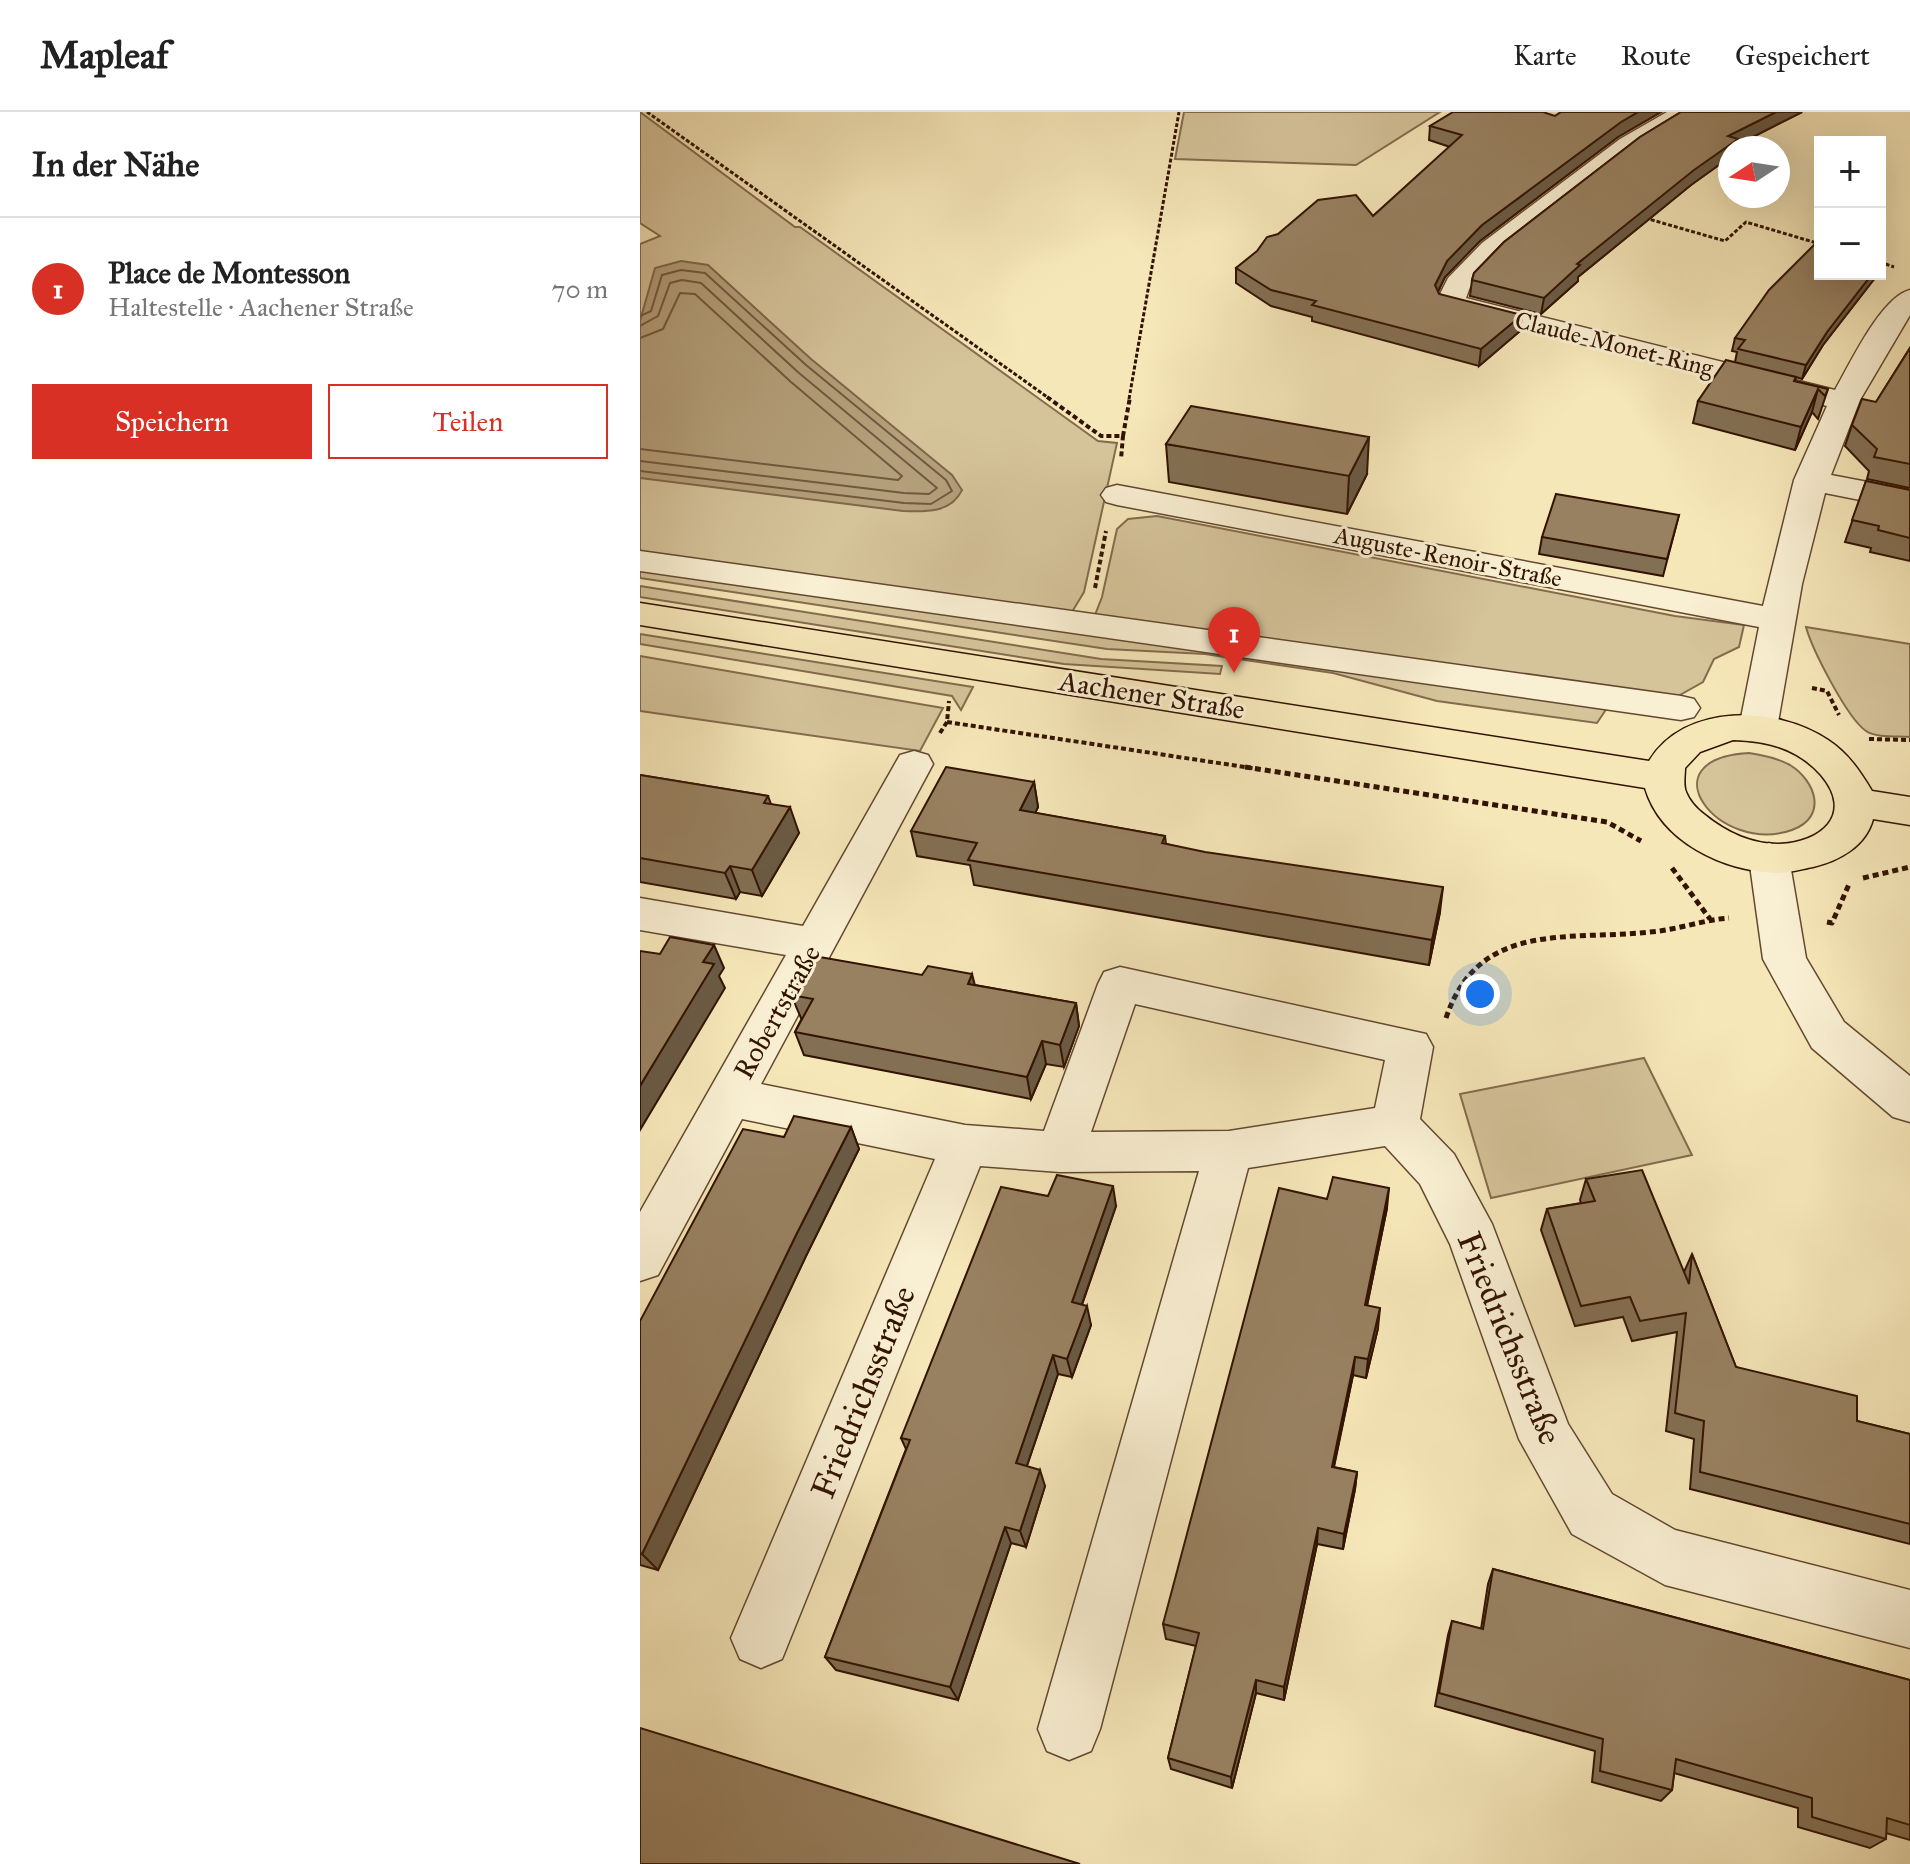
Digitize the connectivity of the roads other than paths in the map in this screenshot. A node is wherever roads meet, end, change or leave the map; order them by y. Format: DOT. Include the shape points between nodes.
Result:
graph roads {
  1 [pos="1684,112"];
  2 [pos="1910,298"];
  3 [pos="1841,401"];
  4 [pos="1810,480"];
  5 [pos="1117,495"];
  6 [pos="1910,500"];
  7 [pos="640,561"];
  8 [pos="640,614"];
  9 [pos="1778,620"];
  10 [pos="1681,708"];
  11 [pos="1758,728"];
  12 [pos="914,764"];
  13 [pos="1663,777"];
  14 [pos="1856,803"];
  15 [pos="1910,811"];
  16 [pos="1769,858"];
  17 [pos="640,914"];
  18 [pos="814,944"];
  19 [pos="731,1097"];
  20 [pos="1910,1103"];
  21 [pos="1395,1125"];
  22 [pos="965,1145"];
  23 [pos="1229,1151"];
  24 [pos="1060,1152"];
  25 [pos="640,1259"];
  26 [pos="1910,1619"];
  27 [pos="761,1638"];
  28 [pos="1069,1729"];
  1 -- 3 [label="street, Claude-Monet-Ring" via="1628,144 1491,249 1458,284 1450,302"];
  2 -- 3 [label="street" via="1893,315"];
  3 -- 4 [label="street"];
  4 -- 6 [label="street"];
  4 -- 9 [label="street"];
  5 -- 9 [label="street, Auguste-Renoir-Straße"];
  7 -- 10 [label="street"];
  8 -- 13 [label="main road, Aachener Straße"];
  9 -- 11 [label="street"];
  11 -- 13 [label="main road" via="1704,732 1669,758"];
  11 -- 14 [label="main road" via="1794,737 1825,754 1847,777"];
  12 -- 18 [label="street, Robertstraße"];
  13 -- 16 [label="main road" via="1667,799 1705,839"];
  14 -- 15 [label="main road"];
  14 -- 16 [label="main road" via="1851,826 1833,845 1804,856"];
  16 -- 20 [label="street" via="1785,959 1828,1035"];
  17 -- 18 [label="street"];
  18 -- 19 [label="street, Robertstraße"];
  19 -- 22 [label="street"];
  19 -- 25 [label="street, Robertstraße"];
  21 -- 23 [label="street"];
  21 -- 24 [label="street" via="1410,1047 1120,984"];
  21 -- 26 [label="street, Friedrichsstraße" via="1437,1169 1474,1240 1546,1439 1592,1514 1665,1556"];
  22 -- 24 [label="street"];
  22 -- 27 [label="street, Friedrichsstraße"];
  23 -- 24 [label="street"];
  23 -- 28 [label="street"];
}
